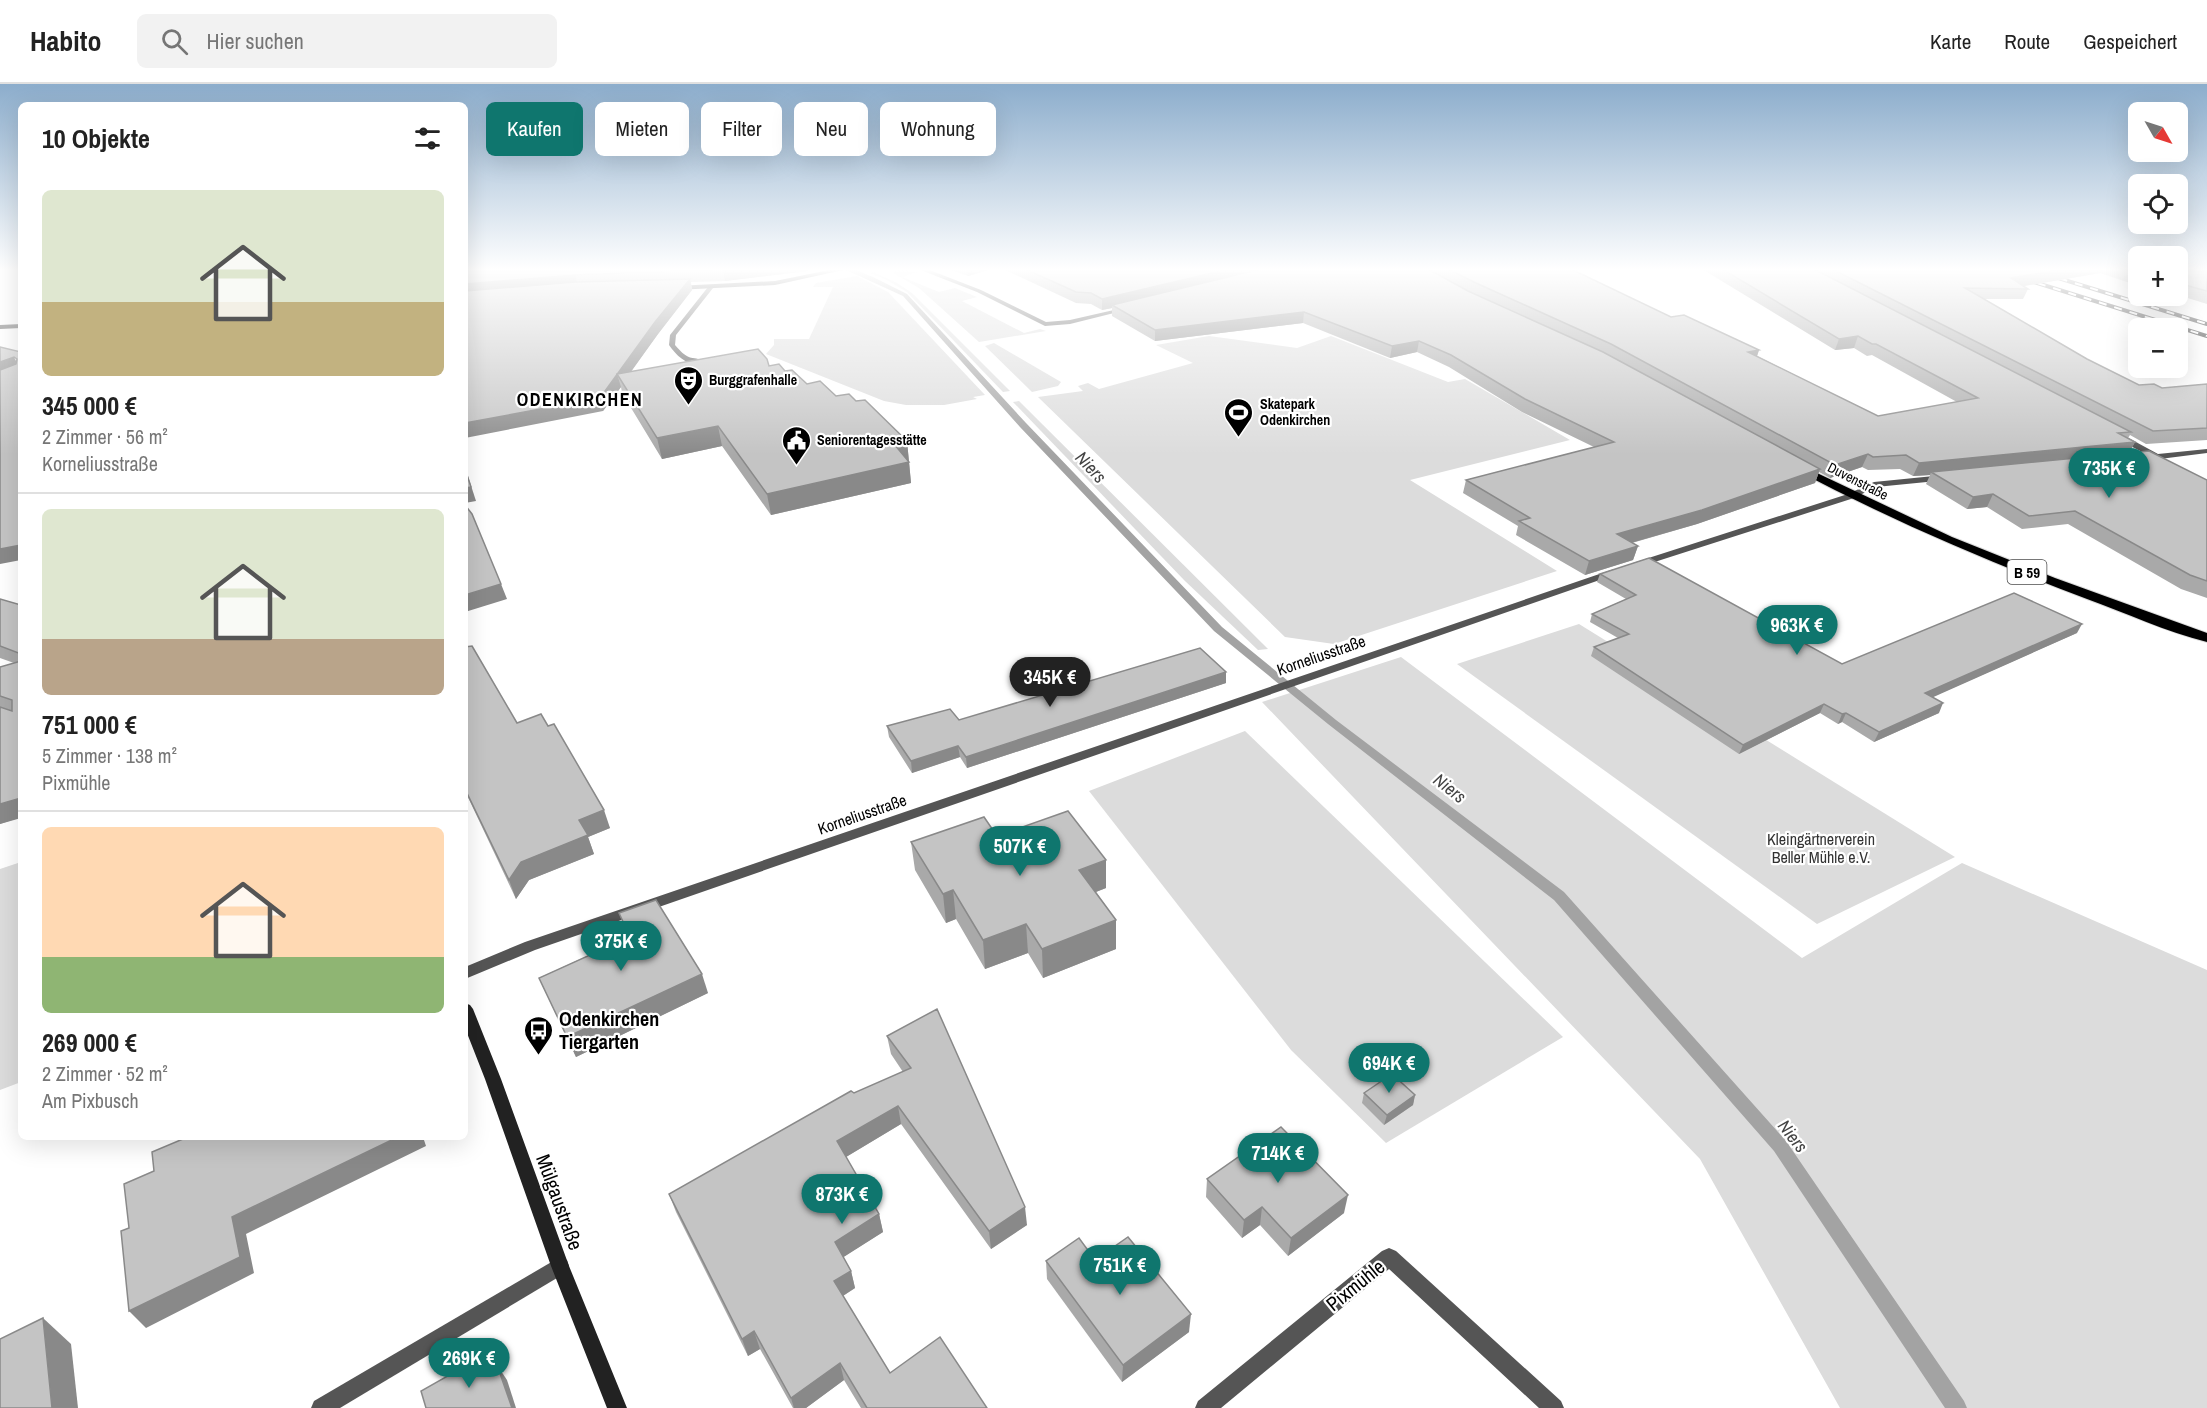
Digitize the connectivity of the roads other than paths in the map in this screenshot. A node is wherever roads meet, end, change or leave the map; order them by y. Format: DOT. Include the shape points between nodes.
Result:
graph roads {
  1 [pos="676,331"];
  2 [pos="716,361"];
  3 [pos="2116,435"];
  4 [pos="2207,451"];
  5 [pos="2157,456"];
  6 [pos="2134,459"];
  7 [pos="1789,462"];
  8 [pos="2177,467"];
  9 [pos="1953,477"];
  10 [pos="1851,496"];
  11 [pos="2207,638"];
  12 [pos="468,972"];
  13 [pos="468,1016"];
  14 [pos="560,1266"];
  15 [pos="321,1408"];
  16 [pos="617,1408"];
  17 [pos="1205,1408"];
  18 [pos="1554,1408"];
  1 -- 2 [label="street" via="672,345 681,357 693,363"];
  3 -- 5 [label="street"];
  4 -- 5 [label="street"];
  5 -- 6 [label="street"];
  5 -- 8 [label="street"];
  7 -- 10 [label="main road, Duvenstraße / B 59"];
  9 -- 10 [label="street, Korneliusstraße" via="1874,485"];
  10 -- 11 [label="main road, Duvenstraße / B 59" via="2040,577"];
  10 -- 12 [label="street, Korneliusstraße" via="1584,581 530,946"];
  13 -- 14 [label="street, Mülgaustraße"];
  14 -- 15 [label="street"];
  14 -- 16 [label="street, Mülgaustraße"];
  17 -- 18 [label="street, Pixmühle" via="1389,1257"];
}
